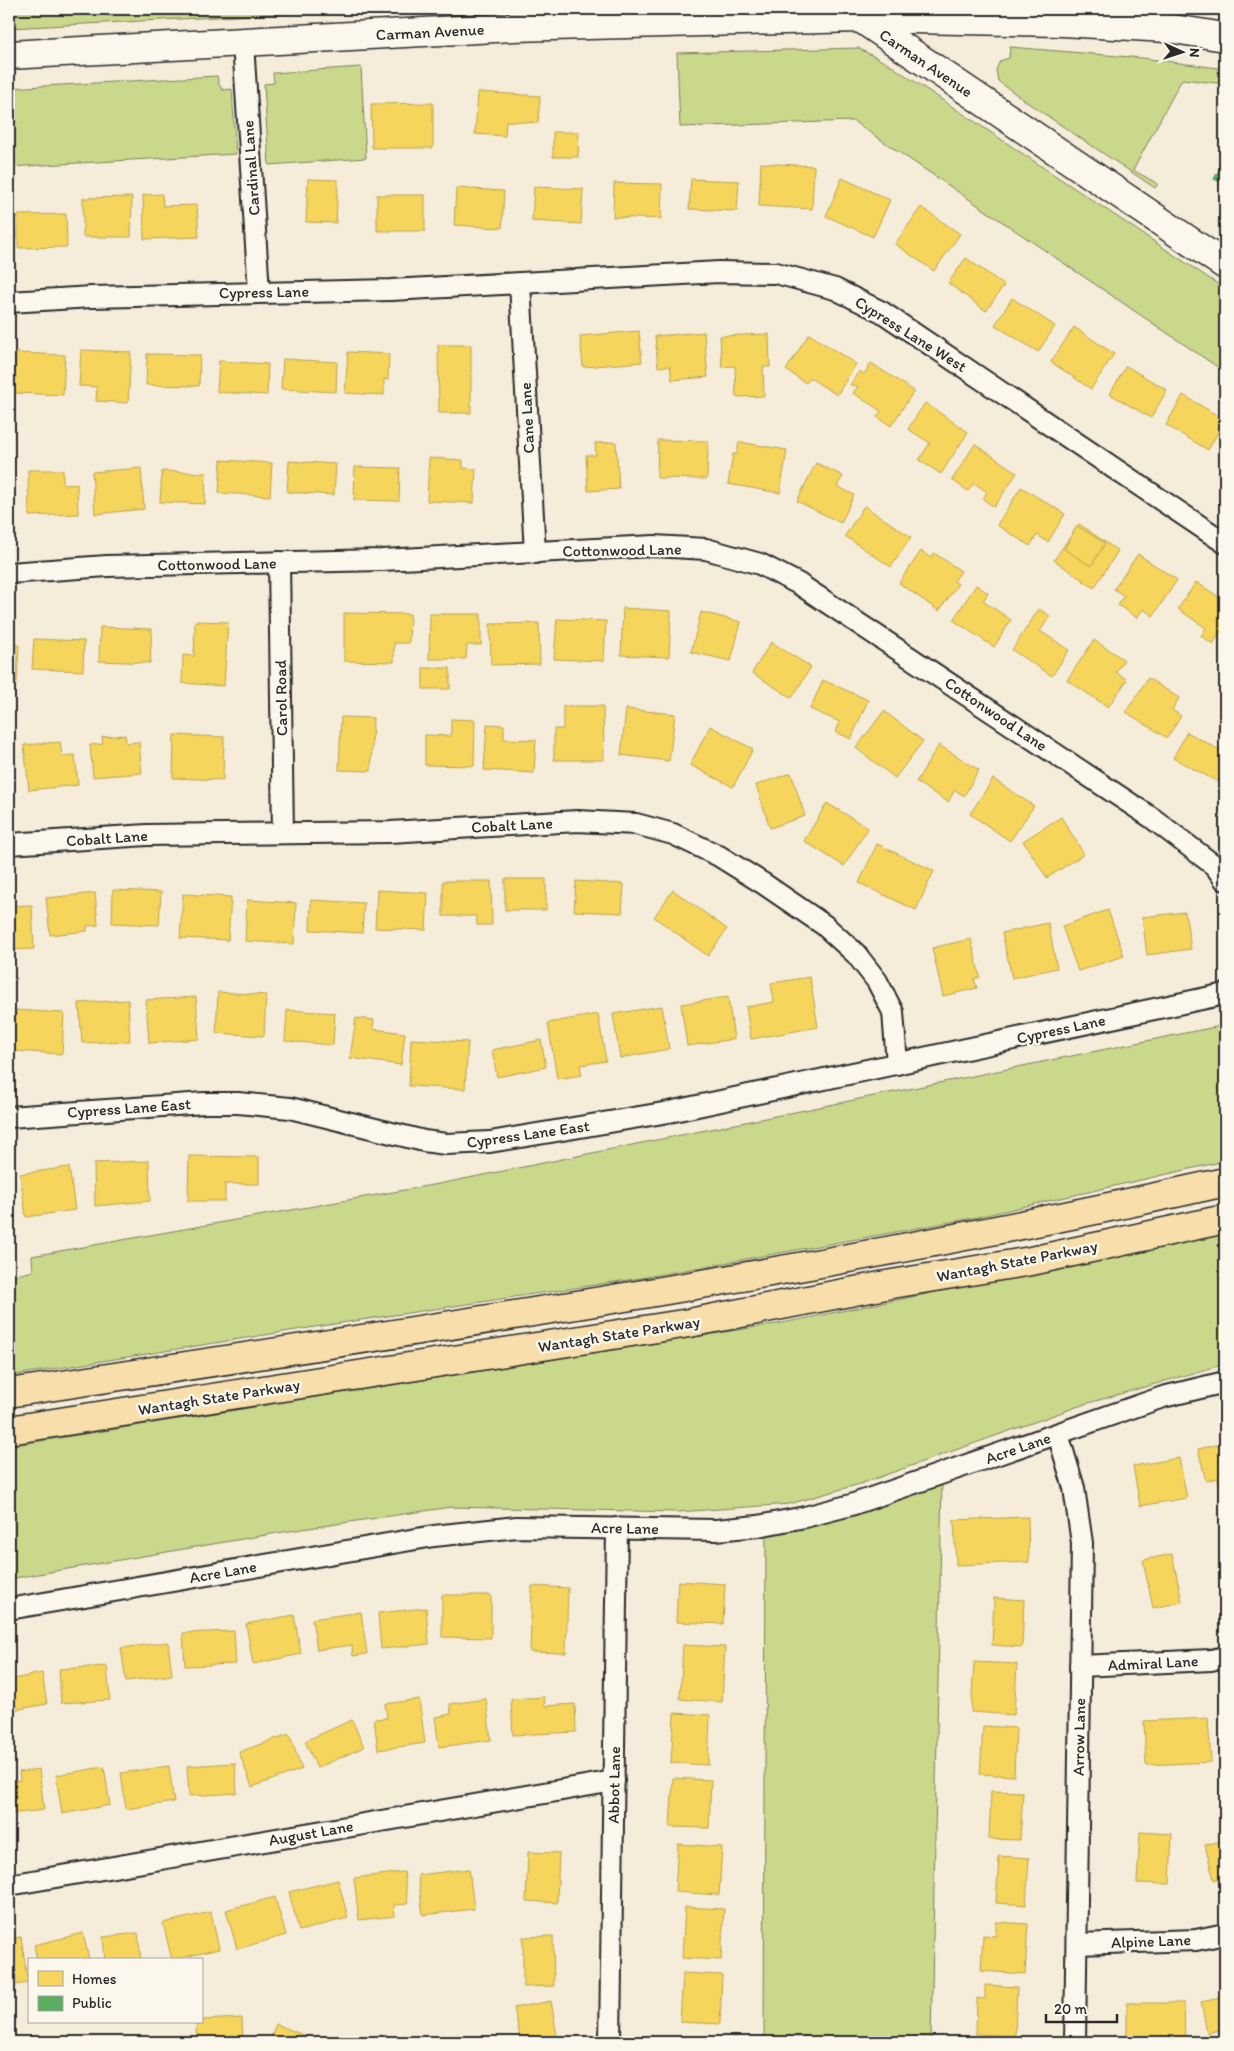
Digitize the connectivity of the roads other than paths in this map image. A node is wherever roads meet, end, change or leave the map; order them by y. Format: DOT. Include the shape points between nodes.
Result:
graph roads {
  1 [pos="774,15"];
  2 [pos="860,18"];
  3 [pos="1225,37"];
  4 [pos="243,43"];
  5 [pos="9,55"];
  6 [pos="1225,265"];
  7 [pos="520,283"];
  8 [pos="259,292"];
  9 [pos="9,302"];
  10 [pos="1225,543"];
  11 [pos="535,552"];
  12 [pos="279,562"];
  13 [pos="9,573"];
  14 [pos="283,833"];
  15 [pos="9,844"];
  16 [pos="1225,880"];
  17 [pos="1225,994"];
  18 [pos="897,1064"];
  19 [pos="9,1117"];
  20 [pos="1225,1182"];
  21 [pos="1225,1219"];
  22 [pos="1225,1382"];
  23 [pos="9,1393"];
  24 [pos="9,1430"];
  25 [pos="1058,1434"];
  26 [pos="617,1528"];
  27 [pos="9,1609"];
  28 [pos="1225,1657"];
  29 [pos="1080,1666"];
  30 [pos="614,1781"];
  31 [pos="9,1885"];
  32 [pos="1225,1934"];
  33 [pos="1077,1944"];
  34 [pos="610,2042"];
  35 [pos="1075,2042"];
  1 -- 2 [label="main road, Carman Avenue"];
  1 -- 4 [label="main road, Carman Avenue"];
  2 -- 3 [label="main road" via="1063,22 1167,28"];
  2 -- 6 [label="main road, Carman Avenue"];
  4 -- 5 [label="main road, Carman Avenue"];
  4 -- 8 [label="street, Cardinal Lane"];
  7 -- 8 [label="street, Cypress Lane" via="391,290"];
  7 -- 10 [label="street, Cypress Lane West" via="720,272 776,273 835,289 882,312"];
  7 -- 11 [label="street, Cane Lane"];
  8 -- 9 [label="street, Cypress Lane"];
  11 -- 12 [label="street, Cottonwood Lane"];
  11 -- 16 [label="street, Cottonwood Lane" via="654,546 706,549 760,564 799,584 1152,818 1215,866"];
  12 -- 13 [label="street, Cottonwood Lane" via="107,566"];
  12 -- 14 [label="street, Carol Road"];
  14 -- 15 [label="street, Cobalt Lane" via="148,835"];
  14 -- 18 [label="street, Cobalt Lane" via="390,832 578,821 636,824 673,834 719,856 764,884 824,925 856,954 877,981 893,1012"];
  17 -- 18 [label="street, Cypress Lane"];
  18 -- 19 [label="street, Cypress Lane East" via="669,1112 514,1139 471,1143 424,1142 290,1108 238,1103"];
  20 -- 23 [label="highway" via="1099,1210 720,1282"];
  21 -- 24 [label="highway, Wantagh State Parkway" via="1031,1261 886,1284 689,1323"];
  22 -- 25 [label="street, Acre Lane" via="1163,1397"];
  25 -- 26 [label="street, Acre Lane" via="851,1505 804,1517 716,1530"];
  25 -- 29 [label="street, Arrow Lane" via="1074,1488 1082,1543"];
  26 -- 27 [label="street, Acre Lane" via="517,1527 434,1536"];
  26 -- 30 [label="street, Abbot Lane"];
  28 -- 29 [label="street, Admiral Lane"];
  29 -- 33 [label="street, Arrow Lane"];
  30 -- 31 [label="street, August Lane"];
  30 -- 34 [label="street, Abbot Lane"];
  32 -- 33 [label="street, Alpine Lane" via="1196,1940"];
  33 -- 35 [label="street, Arrow Lane"];
}
